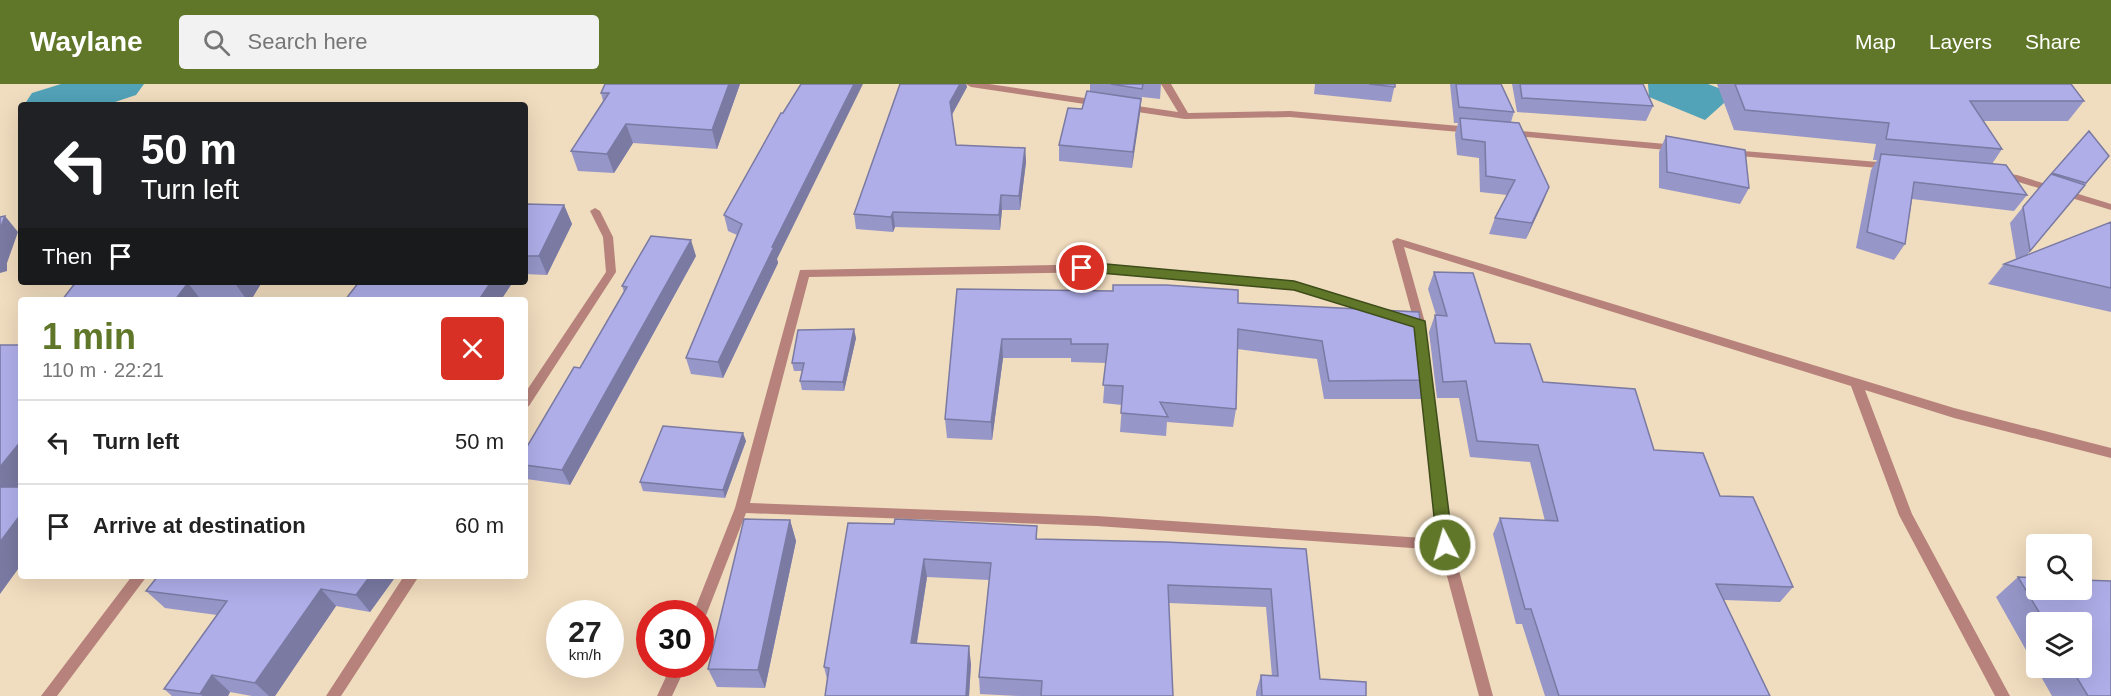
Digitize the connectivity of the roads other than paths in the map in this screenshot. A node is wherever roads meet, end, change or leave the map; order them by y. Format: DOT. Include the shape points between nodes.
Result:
graph roads {
  1 [pos="971,84"];
  2 [pos="1166,84"];
  3 [pos="1106,104"];
  4 [pos="1117,106"];
  5 [pos="1185,116"];
  6 [pos="1480,131"];
  7 [pos="1503,133"];
  8 [pos="1693,149"];
  9 [pos="1717,152"];
  10 [pos="1906,168"];
  11 [pos="1989,175"];
  12 [pos="2111,207"];
  13 [pos="595,211"];
  14 [pos="1424,359"];
  15 [pos="1856,383"];
  16 [pos="528,398"];
  17 [pos="2111,453"];
  18 [pos="742,508"];
  19 [pos="1445,545"];
  20 [pos="138,579"];
  21 [pos="410,579"];
  22 [pos="706,600"];
  23 [pos="673,678"];
  24 [pos="48,696"];
  25 [pos="333,696"];
  26 [pos="664,696"];
  27 [pos="1486,696"];
  28 [pos="2003,696"];
  1 -- 3 [label="street"];
  2 -- 5 [label="street"];
  4 -- 5 [label="street"];
  5 -- 6 [label="street" via="1290,114"];
  7 -- 8 [label="street"];
  9 -- 10 [label="street"];
  11 -- 12 [label="street" via="2013,177"];
  13 -- 16 [label="street" via="608,237 611,272"];
  14 -- 19 [label="street"];
  15 -- 17 [label="street"];
  15 -- 18 [label="street" via="1396,241 1412,324 1294,285 1106,268 804,273"];
  15 -- 28 [label="street" via="1906,515"];
  18 -- 19 [label="street" via="1097,521"];
  18 -- 22 [label="street"];
  19 -- 27 [label="street"];
  20 -- 24 [label="street"];
  21 -- 25 [label="street"];
  23 -- 26 [label="street"];
}
